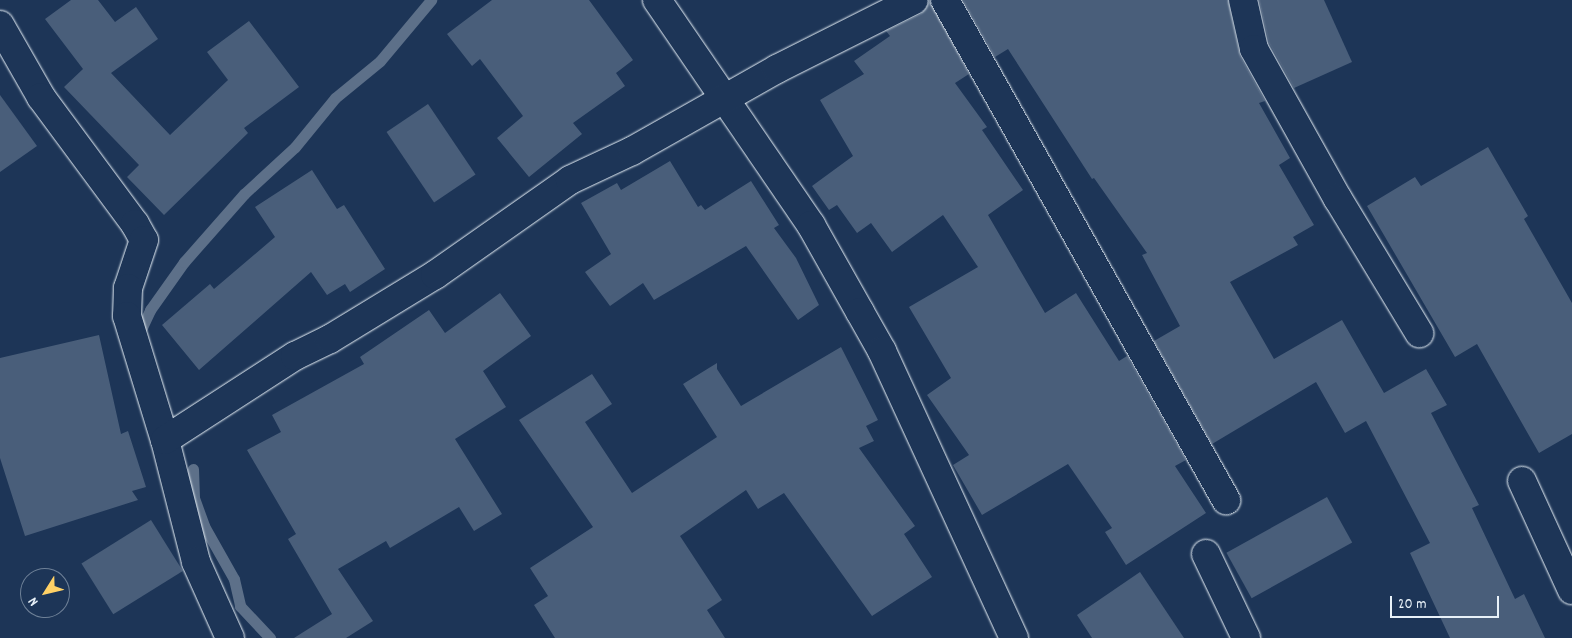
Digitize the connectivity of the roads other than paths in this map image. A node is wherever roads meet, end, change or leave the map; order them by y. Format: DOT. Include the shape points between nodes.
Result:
graph roads {
  1 [pos="657,0"];
  2 [pos="914,0"];
  3 [pos="945,0"];
  4 [pos="1243,0"];
  5 [pos="0,25"];
  6 [pos="726,99"];
  7 [pos="1419,334"];
  8 [pos="165,440"];
  9 [pos="1522,481"];
  10 [pos="1226,500"];
  11 [pos="1206,554"];
  12 [pos="1572,590"];
  13 [pos="230,638"];
  14 [pos="1014,638"];
  15 [pos="1246,638"];
  1 -- 6 [label="street"];
  2 -- 6 [label="street" via="777,68"];
  3 -- 10 [label="street"];
  4 -- 7 [label="street" via="1254,49"];
  5 -- 8 [label="street" via="41,97 136,224 144,240 128,288 127,316"];
  6 -- 8 [label="street" via="570,180 427,280 330,339 295,356"];
  6 -- 14 [label="street" via="812,225 882,351"];
  8 -- 13 [label="street" via="196,562"];
  9 -- 12 [label="street"];
  11 -- 15 [label="street"];
}
